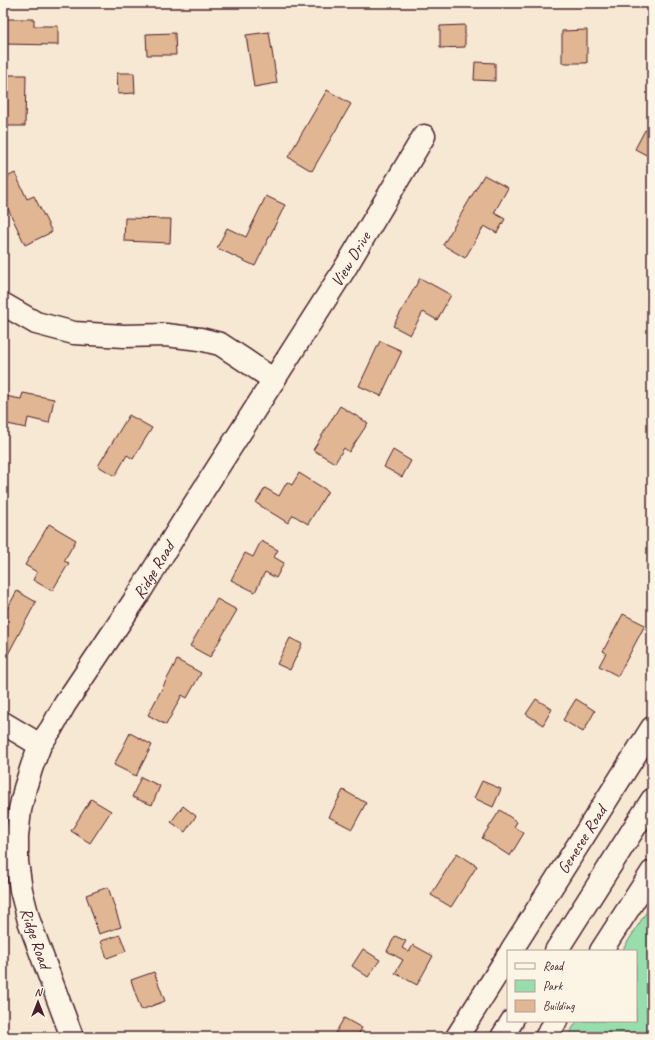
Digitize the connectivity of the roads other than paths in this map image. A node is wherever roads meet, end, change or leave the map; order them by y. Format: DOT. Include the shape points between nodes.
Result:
graph roads {
  1 [pos="424,136"];
  2 [pos="3,304"];
  3 [pos="274,380"];
  4 [pos="3,722"];
  5 [pos="652,728"];
  6 [pos="40,745"];
  7 [pos="652,800"];
  8 [pos="652,872"];
  9 [pos="512,950"];
  10 [pos="557,950"];
  11 [pos="602,950"];
  12 [pos="507,958"];
  13 [pos="511,1022"];
  14 [pos="555,1022"];
  15 [pos="72,1037"];
  16 [pos="457,1037"];
  17 [pos="502,1037"];
  18 [pos="546,1037"];
  1 -- 3 [label="street, View Drive" via="344,270"];
  2 -- 3 [label="street" via="36,323 74,333 166,335 220,344"];
  3 -- 6 [label="street, Ridge Road"];
  4 -- 6 [label="street"];
  5 -- 9 [label="street, Genesee Road"];
  6 -- 15 [label="street, Ridge Road" via="20,810 17,862 29,921"];
  7 -- 10 [label="street"];
  8 -- 11 [label="street"];
  12 -- 16 [label="street"];
  13 -- 17 [label="street"];
  14 -- 18 [label="street"];
}
